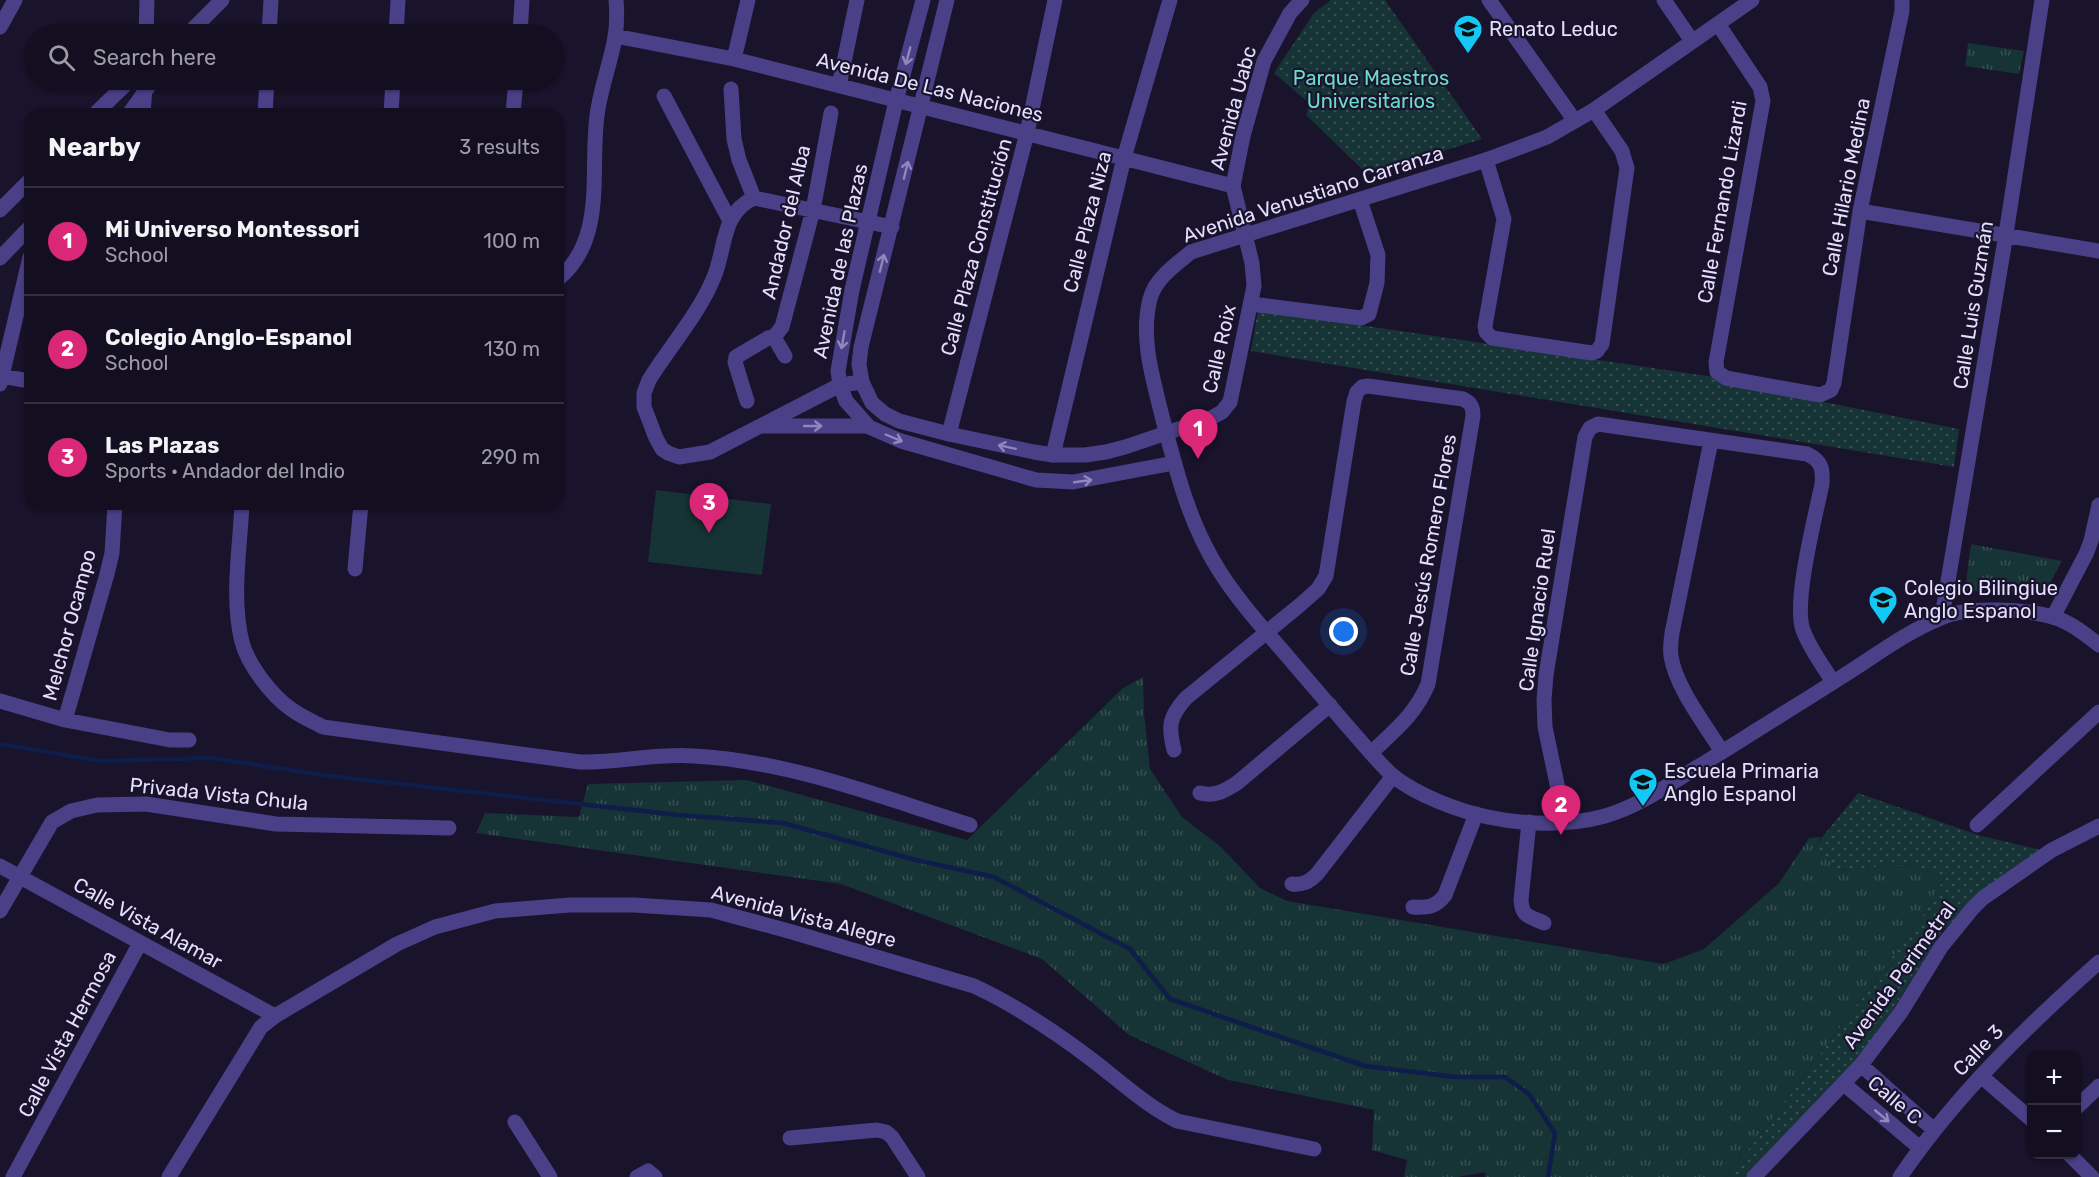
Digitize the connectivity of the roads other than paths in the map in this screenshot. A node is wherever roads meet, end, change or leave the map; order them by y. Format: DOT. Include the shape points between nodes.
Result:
graph roads {
  1 [pos="15,0"];
  2 [pos="147,0"];
  3 [pos="222,0"];
  4 [pos="271,0"];
  5 [pos="398,0"];
  6 [pos="522,0"];
  7 [pos="616,0"];
  8 [pos="748,0"];
  9 [pos="857,0"];
  10 [pos="923,0"];
  11 [pos="947,0"];
  12 [pos="1055,0"];
  13 [pos="1170,0"];
  14 [pos="1302,0"];
  15 [pos="1489,0"];
  16 [pos="1664,0"];
  17 [pos="1752,0"];
  18 [pos="1902,0"];
  19 [pos="2042,0"];
  20 [pos="146,24"];
  21 [pos="198,24"];
  22 [pos="270,24"];
  23 [pos="397,24"];
  24 [pos="521,24"];
  25 [pos="1718,24"];
  26 [pos="0,27"];
  27 [pos="615,36"];
  28 [pos="1692,41"];
  29 [pos="734,59"];
  30 [pos="838,86"];
  31 [pos="731,88"];
  32 [pos="120,90"];
  33 [pos="144,90"];
  34 [pos="147,90"];
  35 [pos="266,90"];
  36 [pos="392,90"];
  37 [pos="515,90"];
  38 [pos="664,96"];
  39 [pos="896,101"];
  40 [pos="921,107"];
  41 [pos="101,108"];
  42 [pos="133,108"];
  43 [pos="144,108"];
  44 [pos="265,108"];
  45 [pos="391,108"];
  46 [pos="514,108"];
  47 [pos="1594,110"];
  48 [pos="831,113"];
  49 [pos="1575,120"];
  50 [pos="1027,134"];
  51 [pos="1124,158"];
  52 [pos="1486,160"];
  53 [pos="24,186"];
  54 [pos="1233,186"];
  55 [pos="754,198"];
  56 [pos="1360,200"];
  57 [pos="0,210"];
  58 [pos="813,210"];
  59 [pos="1860,211"];
  60 [pos="730,221"];
  61 [pos="868,221"];
  62 [pos="892,227"];
  63 [pos="24,233"];
  64 [pos="2006,234"];
  65 [pos="1245,235"];
  66 [pos="2099,251"];
  67 [pos="0,258"];
  68 [pos="564,272"];
  69 [pos="24,282"];
  70 [pos="1251,304"];
  71 [pos="774,338"];
  72 [pos="785,356"];
  73 [pos="1,379"];
  74 [pos="24,381"];
  75 [pos="862,382"];
  76 [pos="1834,383"];
  77 [pos="840,385"];
  78 [pos="747,401"];
  79 [pos="759,426"];
  80 [pos="867,426"];
  81 [pos="949,434"];
  82 [pos="1167,434"];
  83 [pos="1711,441"];
  84 [pos="1053,455"];
  85 [pos="1174,463"];
  86 [pos="2099,505"];
  87 [pos="115,510"];
  88 [pos="242,510"];
  89 [pos="361,510"];
  90 [pos="356,568"];
  91 [pos="1942,617"];
  92 [pos="2053,617"];
  93 [pos="1266,631"];
  94 [pos="2099,645"];
  95 [pos="1833,682"];
  96 [pos="0,701"];
  97 [pos="1330,705"];
  98 [pos="2099,712"];
  99 [pos="65,720"];
  100 [pos="189,740"];
  101 [pos="1174,750"];
  102 [pos="1722,752"];
  103 [pos="1371,753"];
  104 [pos="1393,776"];
  105 [pos="1200,793"];
  106 [pos="1476,814"];
  107 [pos="1529,822"];
  108 [pos="1565,822"];
  109 [pos="970,825"];
  110 [pos="1977,825"];
  111 [pos="2099,826"];
  112 [pos="449,828"];
  113 [pos="0,866"];
  114 [pos="19,876"];
  115 [pos="1292,884"];
  116 [pos="1413,907"];
  117 [pos="0,911"];
  118 [pos="1544,923"];
  119 [pos="140,943"];
  120 [pos="2099,962"];
  121 [pos="275,1016"];
  122 [pos="1861,1065"];
  123 [pos="1981,1076"];
  124 [pos="1844,1084"];
  125 [pos="2099,1086"];
  126 [pos="2079,1105"];
  127 [pos="2027,1116"];
  128 [pos="515,1122"];
  129 [pos="1933,1129"];
  130 [pos="790,1138"];
  131 [pos="1920,1148"];
  132 [pos="1314,1149"];
  133 [pos="2073,1159"];
  134 [pos="13,1177"];
  135 [pos="169,1177"];
  136 [pos="550,1177"];
  137 [pos="637,1177"];
  138 [pos="655,1177"];
  139 [pos="918,1177"];
  140 [pos="1754,1177"];
  141 [pos="1899,1177"];
  142 [pos="2092,1177"];
  1 -- 26 [label="street"];
  2 -- 20 [label="street"];
  3 -- 21 [label="street"];
  4 -- 22 [label="street"];
  5 -- 23 [label="street"];
  6 -- 24 [label="street"];
  7 -- 27 [label="street"];
  8 -- 29 [label="street"];
  9 -- 30 [label="street"];
  10 -- 39 [label="street, Avenida de las Plazas, one-way"];
  11 -- 40 [label="street, Avenida de las Plazas"];
  12 -- 50 [label="street, Calle Plaza Constitución"];
  13 -- 51 [label="street, Calle Plaza Niza"];
  14 -- 54 [label="street, Avenida Uabc" via="1290,13 1264,61"];
  15 -- 49 [label="street"];
  16 -- 28 [label="street"];
  17 -- 25 [label="street, Avenida Venustiano Carranza"];
  18 -- 59 [label="street, Calle Hilario Medina"];
  19 -- 64 [label="street, Calle Luis Guzmán"];
  25 -- 28 [label="street, Avenida Venustiano Carranza"];
  25 -- 76 [label="street, Calle Fernando Lizardi" via="1760,87 1763,101 1717,372 1726,378 1820,395"];
  27 -- 29 [label="street, Avenida De Las Naciones"];
  27 -- 68 [label="street" via="598,109 590,222 580,252"];
  28 -- 47 [label="street, Avenida Venustiano Carranza"];
  29 -- 30 [label="street, Avenida De Las Naciones"];
  30 -- 39 [label="street, Avenida De Las Naciones"];
  31 -- 55 [label="street" via="734,139"];
  32 -- 41 [label="street"];
  33 -- 42 [label="street"];
  34 -- 43 [label="street"];
  35 -- 44 [label="street"];
  36 -- 45 [label="street"];
  37 -- 46 [label="street"];
  38 -- 60 [label="street"];
  39 -- 40 [label="street, Avenida De Las Naciones"];
  39 -- 61 [label="street, Avenida de las Plazas"];
  40 -- 50 [label="street, Avenida De Las Naciones"];
  62 -- 40 [label="street, Avenida de las Plazas, one-way"];
  47 -- 49 [label="street, Avenida Venustiano Carranza"];
  47 -- 52 [label="street" via="1622,151 1627,168 1602,344 1593,353 1488,335 1485,326 1504,219"];
  48 -- 58 [label="street, Andador del Alba"];
  49 -- 52 [label="street, Avenida Venustiano Carranza" via="1547,136"];
  50 -- 51 [label="street, Avenida De Las Naciones"];
  50 -- 81 [label="street, Calle Plaza Constitución"];
  51 -- 54 [label="street, Avenida De Las Naciones"];
  51 -- 84 [label="street, Calle Plaza Niza"];
  52 -- 56 [label="street, Avenida Venustiano Carranza"];
  53 -- 57 [label="street"];
  54 -- 65 [label="street, Avenida Uabc"];
  55 -- 58 [label="street"];
  55 -- 60 [label="street" via="735,210"];
  56 -- 65 [label="street, Avenida Venustiano Carranza"];
  56 -- 70 [label="street" via="1378,255 1377,283 1369,314 1361,318"];
  58 -- 61 [label="street"];
  58 -- 71 [label="street, Andador del Alba" via="782,327"];
  59 -- 64 [label="street"];
  59 -- 76 [label="street, Calle Hilario Medina"];
  60 -- 79 [label="street" via="715,275 649,380 644,407 662,448 679,457 710,452"];
  61 -- 62 [label="street"];
  61 -- 77 [label="street, Avenida de las Plazas, one-way" via="839,358"];
  75 -- 62 [label="street, Avenida de las Plazas, one-way" via="861,347"];
  63 -- 67 [label="street"];
  64 -- 66 [label="street"];
  64 -- 91 [label="street, Calle Luis Guzmán"];
  65 -- 70 [label="street, Calle Roix" via="1254,272"];
  65 -- 82 [label="street, Avenida Venustiano Carranza" via="1191,252 1160,280 1150,298 1147,343"];
  69 -- 73 [label="street"];
  70 -- 82 [label="street, Calle Roix" via="1230,402 1211,418"];
  71 -- 72 [label="street"];
  71 -- 78 [label="street" via="736,357"];
  73 -- 74 [label="street"];
  75 -- 77 [label="street"];
  75 -- 81 [label="street, Avenida de las Plazas" via="872,403 885,414"];
  77 -- 79 [label="street"];
  77 -- 80 [label="street, Avenida de las Plazas" via="846,401"];
  79 -- 80 [label="street, one-way"];
  80 -- 85 [label="street, Avenida de las Plazas, one-way" via="901,441 1047,481 1073,483"];
  84 -- 81 [label="street, Avenida de las Plazas, one-way"];
  82 -- 84 [label="street, Avenida de las Plazas" via="1106,452"];
  82 -- 85 [label="street, Avenida Venustiano Carranza"];
  83 -- 95 [label="street" via="1807,454 1821,464 1823,472 1800,615 1809,643"];
  83 -- 102 [label="street" via="1670,654 1685,692"];
  83 -- 108 [label="street, Calle Ignacio Ruel" via="1598,424 1585,437 1546,675 1545,727"];
  85 -- 93 [label="street, Avenida Venustiano Carranza" via="1188,509 1219,572"];
  86 -- 92 [label="street" via="2086,554"];
  87 -- 99 [label="street, Melchor Ocampo" via="112,553"];
  88 -- 109 [label="street" via="237,603 243,644 268,687 290,708 323,727 580,762 692,755 727,759 824,779"];
  89 -- 90 [label="street"];
  91 -- 92 [label="street, Avenida Venustiano Carranza" via="1998,610"];
  91 -- 95 [label="street, Avenida Venustiano Carranza"];
  92 -- 94 [label="street, Avenida Venustiano Carranza"];
  93 -- 97 [label="street, Avenida Venustiano Carranza"];
  93 -- 101 [label="street" via="1177,708 1170,722"];
  93 -- 103 [label="street, Calle Jesús Romero Flores" via="1318,589 1326,576 1356,392 1368,386 1469,402 1473,416 1428,684 1421,702 1407,720"];
  95 -- 102 [label="street, Avenida Venustiano Carranza"];
  96 -- 99 [label="street"];
  97 -- 103 [label="street, Avenida Venustiano Carranza"];
  97 -- 105 [label="street" via="1237,783 1210,795"];
  98 -- 110 [label="street"];
  99 -- 100 [label="street" via="170,740"];
  102 -- 108 [label="street, Avenida Venustiano Carranza" via="1627,807 1606,816"];
  103 -- 104 [label="street, Avenida Venustiano Carranza"];
  104 -- 106 [label="street, Avenida Venustiano Carranza" via="1449,805"];
  104 -- 115 [label="street" via="1317,874 1310,881"];
  106 -- 107 [label="street, Avenida Venustiano Carranza"];
  106 -- 116 [label="street" via="1445,895 1430,908"];
  107 -- 108 [label="street, Avenida Venustiano Carranza"];
  107 -- 118 [label="street" via="1522,910"];
  111 -- 122 [label="street, Avenida Perimetral" via="2052,850 1972,909 1941,947 1901,1012"];
  112 -- 114 [label="street, Privada Vista Chula" via="276,824 146,804 97,805 71,811 52,822"];
  113 -- 114 [label="street, Calle Vista Alamar"];
  114 -- 117 [label="street, Privada Vista Chula"];
  114 -- 119 [label="street, Calle Vista Alamar"];
  119 -- 121 [label="street, Calle Vista Alamar"];
  119 -- 134 [label="street, Calle Vista Hermosa"];
  120 -- 123 [label="street, Calle 3"];
  121 -- 132 [label="street, Avenida Vista Alegre" via="397,944 435,927 495,911 570,904 711,910 974,986 1032,1018 1157,1111 1177,1121"];
  121 -- 135 [label="street, Avenida Vista Alegre" via="261,1027"];
  122 -- 124 [label="street, Avenida Perimetral"];
  122 -- 129 [label="street, Calle C"];
  123 -- 127 [label="street"];
  123 -- 129 [label="street, Calle 3"];
  124 -- 131 [label="street, Calle C, one-way"];
  124 -- 140 [label="street, Avenida Perimetral"];
  125 -- 126 [label="street"];
  128 -- 136 [label="street"];
  129 -- 131 [label="street, Calle 3"];
  130 -- 139 [label="street" via="886,1132"];
  131 -- 141 [label="street, Calle 3"];
  133 -- 142 [label="street"];
  137 -- 138 [label="street" via="648,1171"];
}
